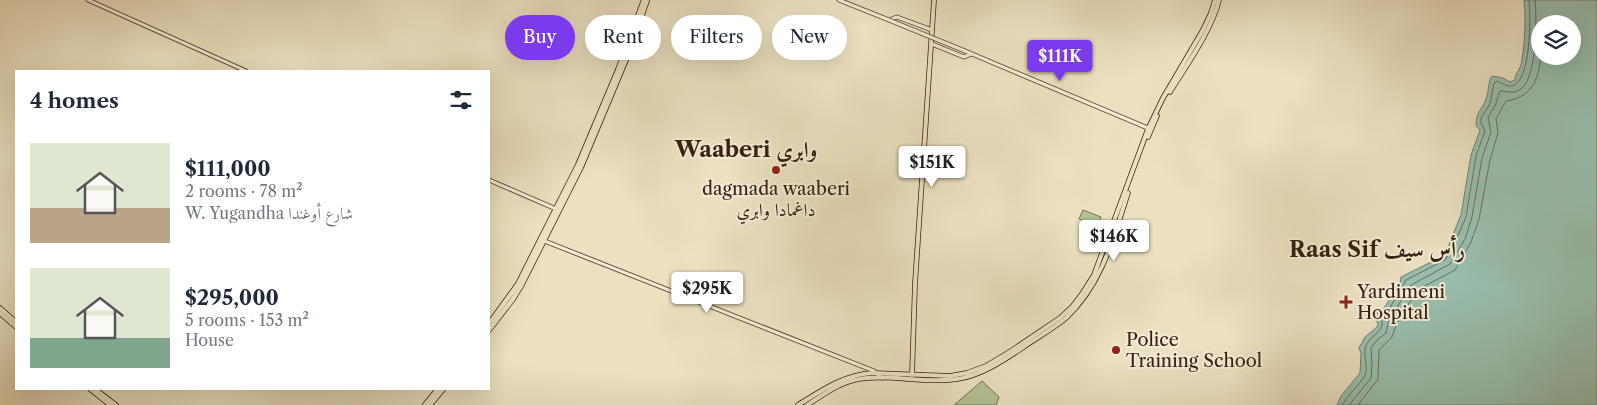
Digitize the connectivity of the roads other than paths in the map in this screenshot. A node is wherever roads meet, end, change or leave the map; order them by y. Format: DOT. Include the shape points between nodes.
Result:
graph roads {
  1 [pos="88,0"];
  2 [pos="644,0"];
  3 [pos="648,0"];
  4 [pos="839,0"];
  5 [pos="934,0"];
  6 [pos="1214,0"];
  7 [pos="1219,0"];
  8 [pos="890,20"];
  9 [pos="933,30"];
  10 [pos="932,44"];
  11 [pos="971,54"];
  12 [pos="244,70"];
  13 [pos="619,70"];
  14 [pos="1150,129"];
  15 [pos="490,180"];
  16 [pos="557,210"];
  17 [pos="543,240"];
  18 [pos="0,308"];
  19 [pos="0,313"];
  20 [pos="15,321"];
  21 [pos="490,323"];
  22 [pos="15,326"];
  23 [pos="490,329"];
  24 [pos="912,375"];
  25 [pos="880,376"];
  26 [pos="91,390"];
  27 [pos="96,390"];
  28 [pos="437,390"];
  29 [pos="442,390"];
  30 [pos="110,405"];
  31 [pos="116,405"];
  32 [pos="425,405"];
  33 [pos="430,405"];
  34 [pos="798,405"];
  35 [pos="807,405"];
  1 -- 12 [label="street"];
  2 -- 13 [label="highway"];
  3 -- 13 [label="highway"];
  4 -- 8 [label="street"];
  5 -- 9 [label="main road"];
  6 -- 14 [label="main road" via="1203,30 1163,98"];
  7 -- 14 [label="main road" via="1209,24"];
  8 -- 9 [label="street" via="897,18"];
  8 -- 11 [label="street, bridge"];
  9 -- 10 [label="main road"];
  10 -- 11 [label="street" via="964,57"];
  10 -- 24 [label="main road"];
  11 -- 14 [label="street"];
  13 -- 16 [label="highway"];
  14 -- 24 [label="main road" via="1097,268 1072,306 1060,318 986,366 956,376"];
  14 -- 25 [label="main road" via="1115,233 1094,283 1065,318 1004,360 966,376 949,380"];
  15 -- 16 [label="street"];
  16 -- 17 [label="highway"];
  17 -- 21 [label="highway" via="518,284"];
  17 -- 23 [label="highway" via="518,292"];
  17 -- 25 [label="street" via="774,330"];
  18 -- 20 [label="main road"];
  19 -- 22 [label="main road"];
  24 -- 25 [label="main road"];
  25 -- 34 [label="main road" via="859,374 842,380"];
  25 -- 35 [label="main road" via="854,380"];
  26 -- 30 [label="main road"];
  27 -- 31 [label="main road"];
  28 -- 32 [label="highway"];
  29 -- 33 [label="highway"];
}
